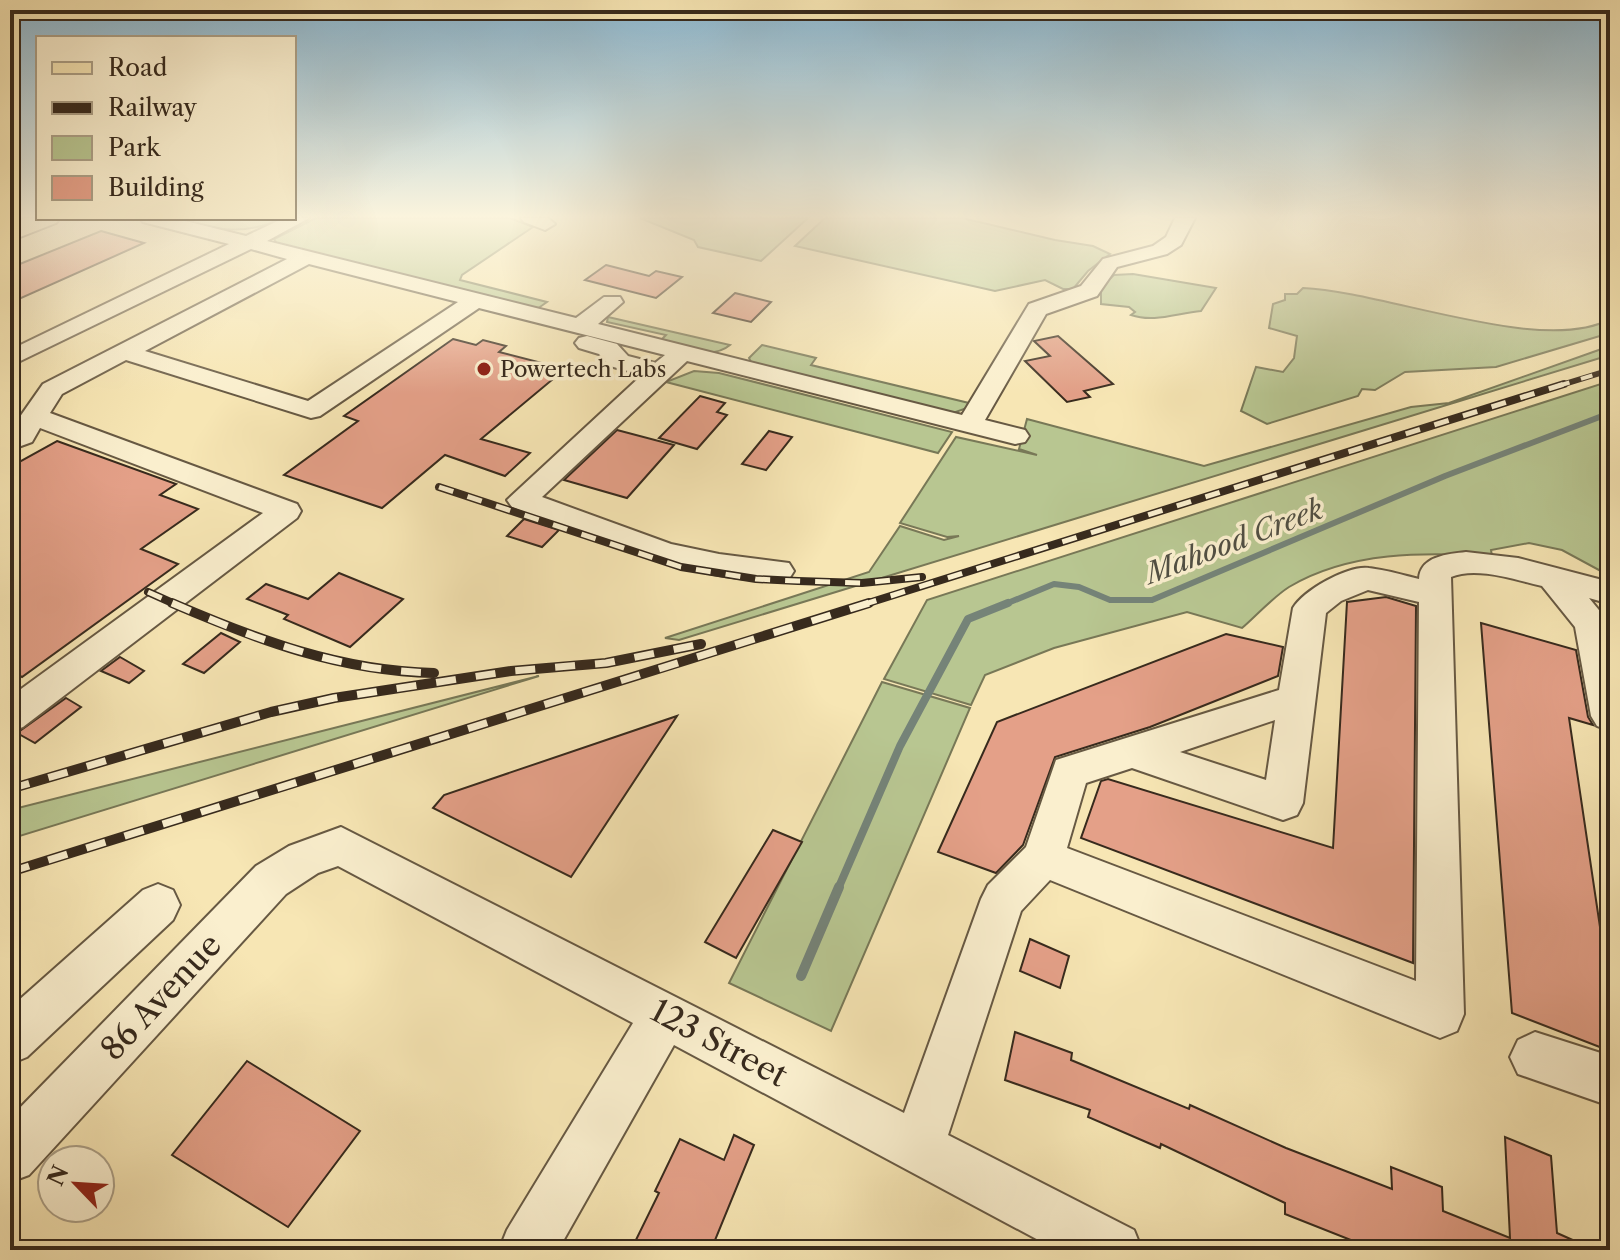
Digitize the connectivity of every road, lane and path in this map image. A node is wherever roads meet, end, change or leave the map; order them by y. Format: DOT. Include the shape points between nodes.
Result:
graph roads {
  1 [pos="177,277"];
  2 [pos="269,277"];
  3 [pos="385,277"];
  4 [pos="1100,277"];
  5 [pos="476,300"];
  6 [pos="612,302"];
  7 [pos="592,334"];
  8 [pos="124,352"];
  9 [pos="682,352"];
  10 [pos="10,359"];
  11 [pos="660,372"];
  12 [pos="35,417"];
  13 [pos="969,425"];
  14 [pos="1015,436"];
  15 [pos="10,442"];
  16 [pos="778,571"];
  17 [pos="1553,577"];
  18 [pos="1610,593"];
  19 [pos="1433,594"];
  20 [pos="1296,699"];
  21 [pos="1610,716"];
  22 [pos="10,717"];
  23 [pos="1133,752"];
  24 [pos="323,852"];
  25 [pos="1043,858"];
  26 [pos="158,905"];
  27 [pos="665,1015"];
  28 [pos="10,1040"];
  29 [pos="1535,1057"];
  30 [pos="1610,1081"];
  31 [pos="918,1148"];
  32 [pos="10,1156"];
  33 [pos="1058,1236"];
  34 [pos="527,1250"];
  35 [pos="1114,1250"];
  1 -- 10 [label="street"];
  2 -- 8 [label="street"];
  3 -- 5 [label="street"];
  4 -- 13 [label="street" via="1089,291 1037,309"];
  5 -- 7 [label="street" via="504,307 497,327 577,347"];
  5 -- 8 [label="street" via="311,410"];
  6 -- 7 [label="street"];
  7 -- 9 [label="street"];
  7 -- 11 [label="street" via="619,361"];
  8 -- 12 [label="street" via="52,389"];
  9 -- 11 [label="street"];
  9 -- 13 [label="street"];
  11 -- 16 [label="street" via="522,500 665,553"];
  12 -- 15 [label="street" via="22,436"];
  12 -- 22 [label="street" via="286,511"];
  13 -- 14 [label="street"];
  17 -- 18 [label="street"];
  17 -- 19 [label="street" via="1452,562 1438,567"];
  17 -- 21 [label="street" via="1591,624"];
  19 -- 20 [label="street" via="1366,578 1329,593 1310,608"];
  19 -- 25 [label="street" via="1440,1014"];
  20 -- 23 [label="street"];
  20 -- 23 [label="street" via="1283,803"];
  23 -- 25 [label="street" via="1070,772"];
  24 -- 27 [label="street, 123 Street" via="341,846"];
  24 -- 32 [label="street, 86 Avenue" via="271,880"];
  25 -- 31 [label="street" via="1003,899"];
  26 -- 28 [label="street"];
  27 -- 31 [label="street, 123 Street"];
  27 -- 34 [label="street"];
  29 -- 30 [label="street"];
  31 -- 33 [label="street, 123 Street"];
  33 -- 35 [label="street, 123 Street"];
}
